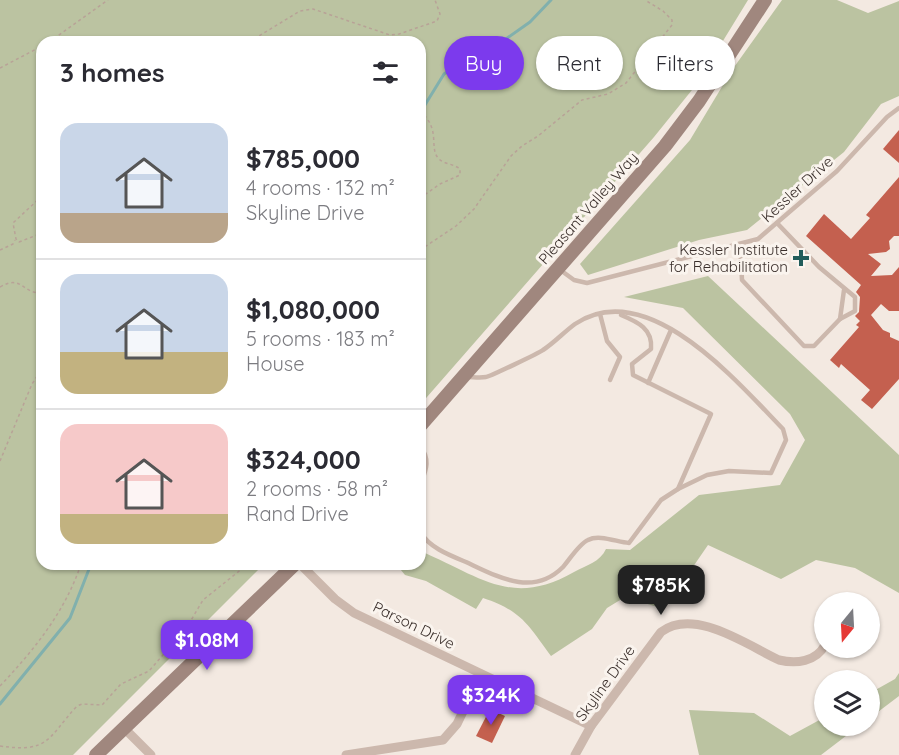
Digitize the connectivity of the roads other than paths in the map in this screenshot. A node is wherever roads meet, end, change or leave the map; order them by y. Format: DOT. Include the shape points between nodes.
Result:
graph roads {
  1 [pos="765,0"];
  2 [pos="899,108"];
  3 [pos="777,223"];
  4 [pos="740,244"];
  5 [pos="557,268"];
  6 [pos="844,290"];
  7 [pos="616,312"];
  8 [pos="600,314"];
  9 [pos="840,319"];
  10 [pos="672,330"];
  11 [pos="465,377"];
  12 [pos="610,380"];
  13 [pos="648,383"];
  14 [pos="426,419"];
  15 [pos="426,453"];
  16 [pos="426,471"];
  17 [pos="678,489"];
  18 [pos="426,538"];
  19 [pos="289,570"];
  20 [pos="306,570"];
  21 [pos="814,657"];
  22 [pos="481,674"];
  23 [pos="591,726"];
  24 [pos="125,729"];
  25 [pos="96,755"];
  26 [pos="152,755"];
  27 [pos="346,755"];
  28 [pos="575,755"];
  1 -- 5 [label="main road, Pleasant Valley Way" via="665,146"];
  2 -- 3 [label="lane, Kessler Drive" via="837,171"];
  3 -- 4 [label="lane, Kessler Drive" via="758,239"];
  3 -- 6 [label="lane"];
  4 -- 5 [label="lane, Kessler Drive" via="587,283 574,280"];
  4 -- 9 [label="lane" via="742,280 804,346 814,346"];
  5 -- 11 [label="main road, Pleasant Valley Way"];
  6 -- 9 [label="lane"];
  6 -- 9 [label="lane" via="855,297 856,306 850,315"];
  7 -- 8 [label="lane"];
  7 -- 10 [label="lane"];
  7 -- 13 [label="lane" via="640,325 652,339 651,349 632,364 631,370"];
  8 -- 11 [label="lane" via="578,322 542,351 488,377"];
  8 -- 12 [label="lane" via="608,341 620,357"];
  10 -- 13 [label="lane"];
  10 -- 17 [label="lane" via="691,340 723,368 783,429 786,440 771,474 729,471 707,475"];
  11 -- 14 [label="main road, Pleasant Valley Way"];
  13 -- 17 [label="lane" via="711,414"];
  15 -- 16 [label="lane"];
  17 -- 18 [label="lane" via="660,500 629,543 587,540 561,569 543,581 528,584 499,578 436,548"];
  19 -- 24 [label="main road"];
  20 -- 22 [label="street, Parson Drive" via="354,613"];
  21 -- 23 [label="street, Skyline Drive" via="793,663 779,660 694,622 677,623 662,632"];
  22 -- 23 [label="street, Parson Drive"];
  22 -- 27 [label="street" via="457,724 443,740"];
  23 -- 28 [label="street, Skyline Drive"];
  24 -- 25 [label="main road"];
  24 -- 26 [label="street"];
}
